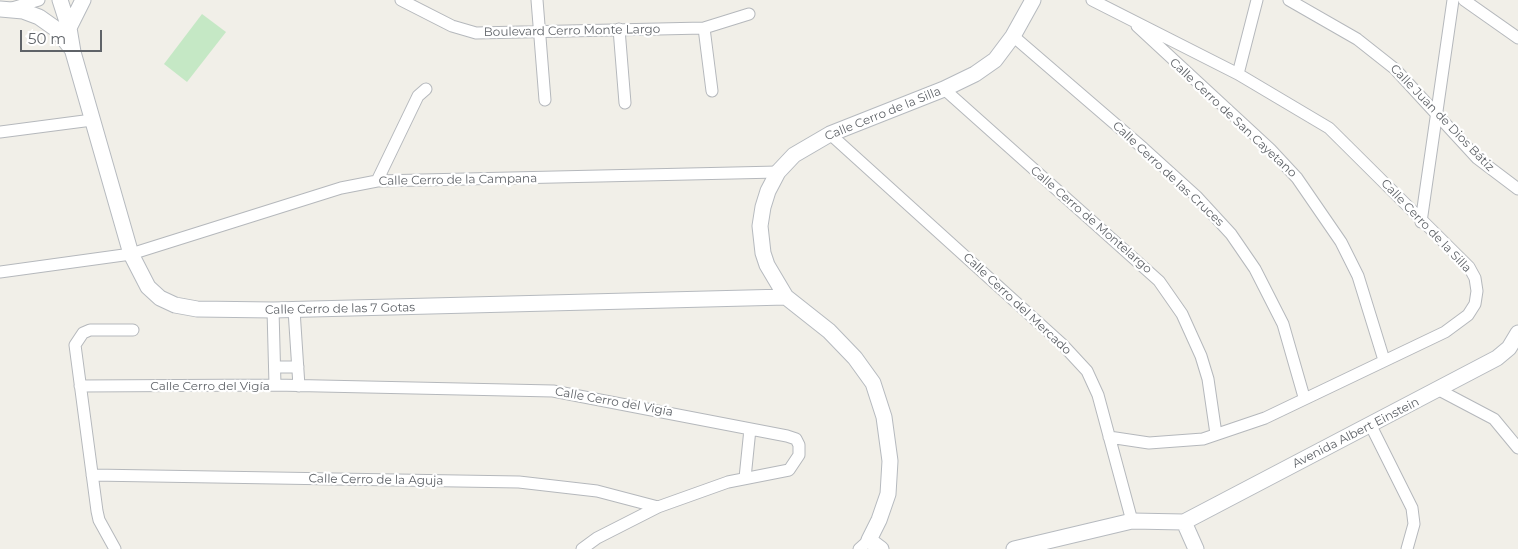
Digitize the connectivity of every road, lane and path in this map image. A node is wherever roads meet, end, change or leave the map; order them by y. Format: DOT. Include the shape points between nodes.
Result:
graph roads {
  1 [pos="39,0"];
  2 [pos="60,0"];
  3 [pos="83,0"];
  4 [pos="401,0"];
  5 [pos="537,0"];
  6 [pos="1033,0"];
  7 [pos="1092,0"];
  8 [pos="1257,0"];
  9 [pos="1289,0"];
  10 [pos="1453,0"];
  11 [pos="1464,0"];
  12 [pos="5,9"];
  13 [pos="749,14"];
  14 [pos="1130,20"];
  15 [pos="69,28"];
  16 [pos="704,28"];
  17 [pos="619,29"];
  18 [pos="539,33"];
  19 [pos="1013,36"];
  20 [pos="1518,38"];
  21 [pos="72,52"];
  22 [pos="1238,74"];
  23 [pos="426,89"];
  24 [pos="944,89"];
  25 [pos="712,91"];
  26 [pos="545,100"];
  27 [pos="625,103"];
  28 [pos="1436,114"];
  29 [pos="92,120"];
  30 [pos="0,132"];
  31 [pos="830,134"];
  32 [pos="778,172"];
  33 [pos="377,181"];
  34 [pos="1518,189"];
  35 [pos="1421,222"];
  36 [pos="131,254"];
  37 [pos="0,272"];
  38 [pos="786,297"];
  39 [pos="273,310"];
  40 [pos="294,310"];
  41 [pos="133,330"];
  42 [pos="1518,332"];
  43 [pos="1384,360"];
  44 [pos="298,367"];
  45 [pos="275,368"];
  46 [pos="80,386"];
  47 [pos="275,386"];
  48 [pos="299,386"];
  49 [pos="1439,390"];
  50 [pos="1304,397"];
  51 [pos="1371,426"];
  52 [pos="750,429"];
  53 [pos="1216,434"];
  54 [pos="1110,437"];
  55 [pos="1518,448"];
  56 [pos="92,475"];
  57 [pos="745,478"];
  58 [pos="658,507"];
  59 [pos="1132,520"];
  60 [pos="1184,522"];
  61 [pos="864,544"];
  62 [pos="115,549"];
  63 [pos="582,549"];
  64 [pos="882,549"];
  65 [pos="1014,549"];
  66 [pos="1196,549"];
  67 [pos="1407,549"];
  1 -- 12 [label="street"];
  2 -- 15 [label="street"];
  3 -- 15 [label="street"];
  4 -- 18 [label="street, Boulevard Cerro Monte Largo" via="462,30"];
  5 -- 18 [label="street"];
  6 -- 19 [label="street, Calle Cerro de la Silla"];
  7 -- 14 [label="street, Calle Cerro de la Silla"];
  8 -- 22 [label="street"];
  9 -- 28 [label="street, Calle Juan de Dios Bátiz" via="1358,39 1395,68"];
  10 -- 28 [label="street"];
  11 -- 20 [label="street"];
  12 -- 21 [label="street" via="23,11 46,21 62,35"];
  13 -- 16 [label="street, Boulevard Cerro Monte Largo"];
  14 -- 22 [label="street, Calle Cerro de la Silla"];
  14 -- 43 [label="street, Calle Cerro de San Cayetano" via="1297,178 1341,242 1358,276"];
  15 -- 21 [label="street"];
  16 -- 17 [label="street, Boulevard Cerro Monte Largo"];
  16 -- 25 [label="street"];
  17 -- 18 [label="street, Boulevard Cerro Monte Largo"];
  17 -- 27 [label="street"];
  18 -- 26 [label="street"];
  19 -- 24 [label="street, Calle Cerro de la Silla" via="995,60"];
  19 -- 50 [label="street, Calle Cerro de las Cruces" via="1176,178 1231,234 1256,269 1283,324"];
  21 -- 29 [label="street, Calle Cerro de las 7 Gotas"];
  22 -- 35 [label="street, Calle Cerro de la Silla" via="1329,128"];
  23 -- 33 [label="street" via="418,96"];
  24 -- 31 [label="street, Calle Cerro de la Silla"];
  24 -- 53 [label="street, Calle Cerro de Montelargo" via="1159,281 1182,314 1202,356"];
  28 -- 34 [label="street, Calle Juan de Dios Bátiz" via="1477,158"];
  28 -- 35 [label="street"];
  29 -- 30 [label="street"];
  29 -- 36 [label="street, Calle Cerro de las 7 Gotas"];
  31 -- 32 [label="street, Calle Cerro de la Silla" via="794,155"];
  31 -- 54 [label="street, Calle Cerro del Mercado" via="1075,358 1094,387"];
  32 -- 33 [label="street, Calle Cerro de la Campana"];
  32 -- 38 [label="street, Calle Cerro de la Silla" via="763,208 760,238 767,266"];
  33 -- 36 [label="street, Calle Cerro de la Campana" via="341,188"];
  35 -- 43 [label="street, Calle Cerro de la Silla" via="1469,268 1475,278 1475,304 1459,323"];
  36 -- 37 [label="street, Calle Cerro de la Campana"];
  36 -- 39 [label="street, Calle Cerro de las 7 Gotas" via="148,286 160,298 175,305 197,309"];
  38 -- 40 [label="street, Calle Cerro de las 7 Gotas"];
  38 -- 61 [label="street, Calle Cerro de la Silla" via="856,358 873,383 884,417 890,461 888,494 879,520"];
  39 -- 40 [label="street, Calle Cerro de las 7 Gotas"];
  39 -- 45 [label="street"];
  40 -- 44 [label="street"];
  41 -- 46 [label="street" via="90,330 83,333 75,345"];
  42 -- 49 [label="street, Avenida Albert Einstein" via="1509,348 1497,358"];
  43 -- 50 [label="street, Calle Cerro de la Silla"];
  44 -- 45 [label="street"];
  44 -- 48 [label="street"];
  45 -- 47 [label="street"];
  46 -- 47 [label="street, Calle Cerro del Vigía"];
  46 -- 56 [label="street"];
  47 -- 48 [label="street, Calle Cerro del Vigía"];
  48 -- 52 [label="street, Calle Cerro del Vigía" via="553,391"];
  49 -- 51 [label="street, Avenida Albert Einstein"];
  49 -- 55 [label="street" via="1494,419"];
  50 -- 53 [label="street, Calle Cerro de la Silla" via="1265,418"];
  51 -- 60 [label="street, Avenida Albert Einstein"];
  51 -- 67 [label="street" via="1412,508 1414,524"];
  52 -- 57 [label="street"];
  52 -- 57 [label="street, Calle Cerro del Vigía" via="796,439 799,455 789,470"];
  53 -- 54 [label="street, Calle Cerro de la Silla" via="1203,439 1149,443"];
  54 -- 59 [label="street, Calle Cerro del Mercado"];
  56 -- 58 [label="street, Calle Cerro de la Aguja" via="519,482 597,491"];
  56 -- 62 [label="street" via="99,520"];
  57 -- 58 [label="street, Calle Cerro del Vigía"];
  58 -- 63 [label="street, Calle Cerro del Vigía"];
  59 -- 60 [label="street"];
  59 -- 65 [label="street"];
  60 -- 66 [label="street"];
  61 -- 64 [label="street"];
}
